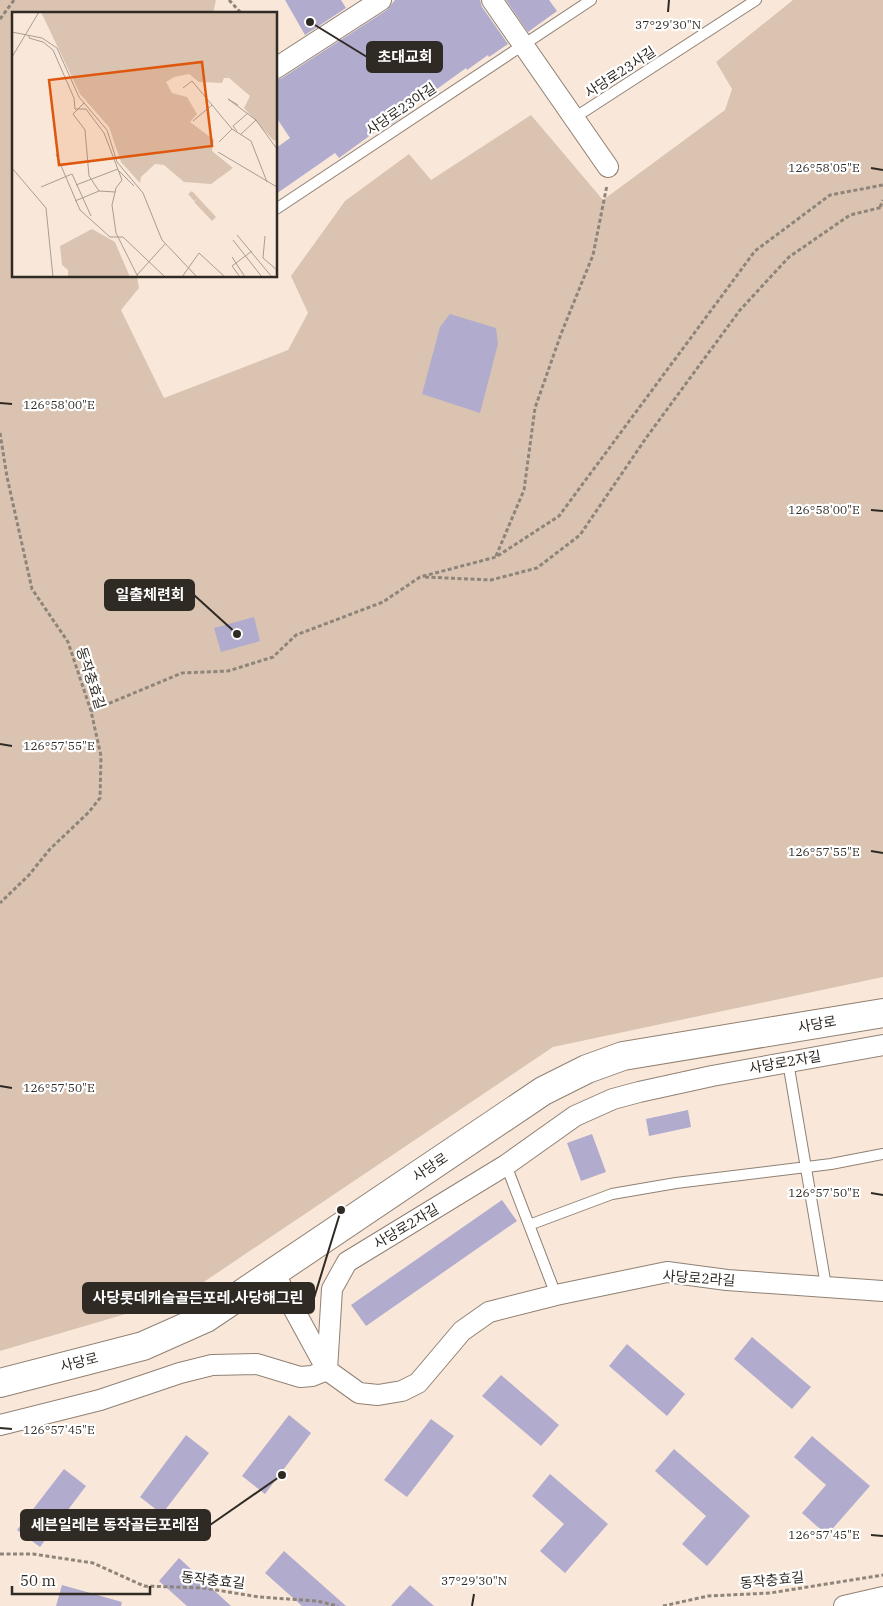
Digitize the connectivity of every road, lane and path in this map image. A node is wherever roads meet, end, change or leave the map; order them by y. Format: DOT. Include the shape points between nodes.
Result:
graph roads {
  1 [pos="14,0"];
  2 [pos="229,0"];
  3 [pos="381,0"];
  4 [pos="492,0"];
  5 [pos="591,0"];
  6 [pos="756,0"];
  7 [pos="240,12"];
  8 [pos="0,18"];
  9 [pos="524,44"];
  10 [pos="278,67"];
  11 [pos="574,118"];
  12 [pos="608,167"];
  13 [pos="883,185"];
  14 [pos="883,200"];
  15 [pos="881,207"];
  16 [pos="278,208"];
  17 [pos="0,433"];
  18 [pos="496,557"];
  19 [pos="420,577"];
  20 [pos="91,711"];
  21 [pos="0,903"];
  22 [pos="883,1012"];
  23 [pos="883,1045"];
  24 [pos="788,1062"];
  25 [pos="883,1154"];
  26 [pos="506,1165"];
  27 [pos="805,1167"];
  28 [pos="529,1225"];
  29 [pos="274,1274"];
  30 [pos="826,1286"];
  31 [pos="883,1291"];
  32 [pos="556,1295"];
  33 [pos="327,1370"];
  34 [pos="0,1383"];
  35 [pos="0,1425"];
  36 [pos="0,1554"];
  37 [pos="883,1575"];
  38 [pos="883,1597"];
  39 [pos="338,1606"];
  40 [pos="663,1606"];
  41 [pos="844,1606"];
  1 -- 8 [label="path"];
  2 -- 7 [label="path"];
  3 -- 10 [label="street"];
  4 -- 9 [label="street"];
  5 -- 9 [label="lane, 사당로23아길"];
  6 -- 11 [label="lane, 사당로23사길"];
  9 -- 11 [label="street"];
  9 -- 16 [label="lane, 사당로23아길"];
  11 -- 12 [label="street"];
  12 -- 18 [label="path" via="593,255 536,408 524,490"];
  13 -- 18 [label="path" via="830,195 755,251 559,516"];
  14 -- 15 [label="path"];
  15 -- 19 [label="path" via="850,215 789,257 770,277 740,310 580,534 537,568 491,580"];
  17 -- 20 [label="path, 동작충효길" via="32,589 68,642"];
  18 -- 19 [label="path"];
  19 -- 20 [label="path" via="383,602 296,635 273,657 228,671 182,673"];
  20 -- 21 [label="path, 동작충효길" via="101,756 100,798"];
  22 -- 29 [label="main road, 사당로" via="622,1056 587,1069 543,1091"];
  23 -- 24 [label="street, 사당로2자길"];
  24 -- 26 [label="street, 사당로2자길" via="613,1099 575,1116"];
  24 -- 27 [label="lane"];
  25 -- 27 [label="lane"];
  26 -- 28 [label="lane"];
  26 -- 33 [label="street, 사당로2자길" via="347,1262 332,1289"];
  27 -- 28 [label="lane" via="612,1194"];
  27 -- 30 [label="lane"];
  28 -- 32 [label="lane"];
  29 -- 33 [label="street"];
  29 -- 34 [label="main road, 사당로" via="206,1318 143,1346"];
  30 -- 31 [label="street, 사당로2라길"];
  30 -- 32 [label="street, 사당로2라길" via="727,1280 667,1272"];
  32 -- 33 [label="street, 사당로2라길" via="489,1312 462,1330 418,1383 402,1390 378,1395 359,1393"];
  33 -- 35 [label="street" via="300,1377 257,1364 212,1364 100,1400"];
  36 -- 39 [label="path, 동작충효길" via="33,1554 93,1563 144,1586 204,1588 259,1597 317,1600"];
  37 -- 40 [label="path, 동작충효길" via="770,1593 708,1596"];
  38 -- 41 [label="street"];
}
